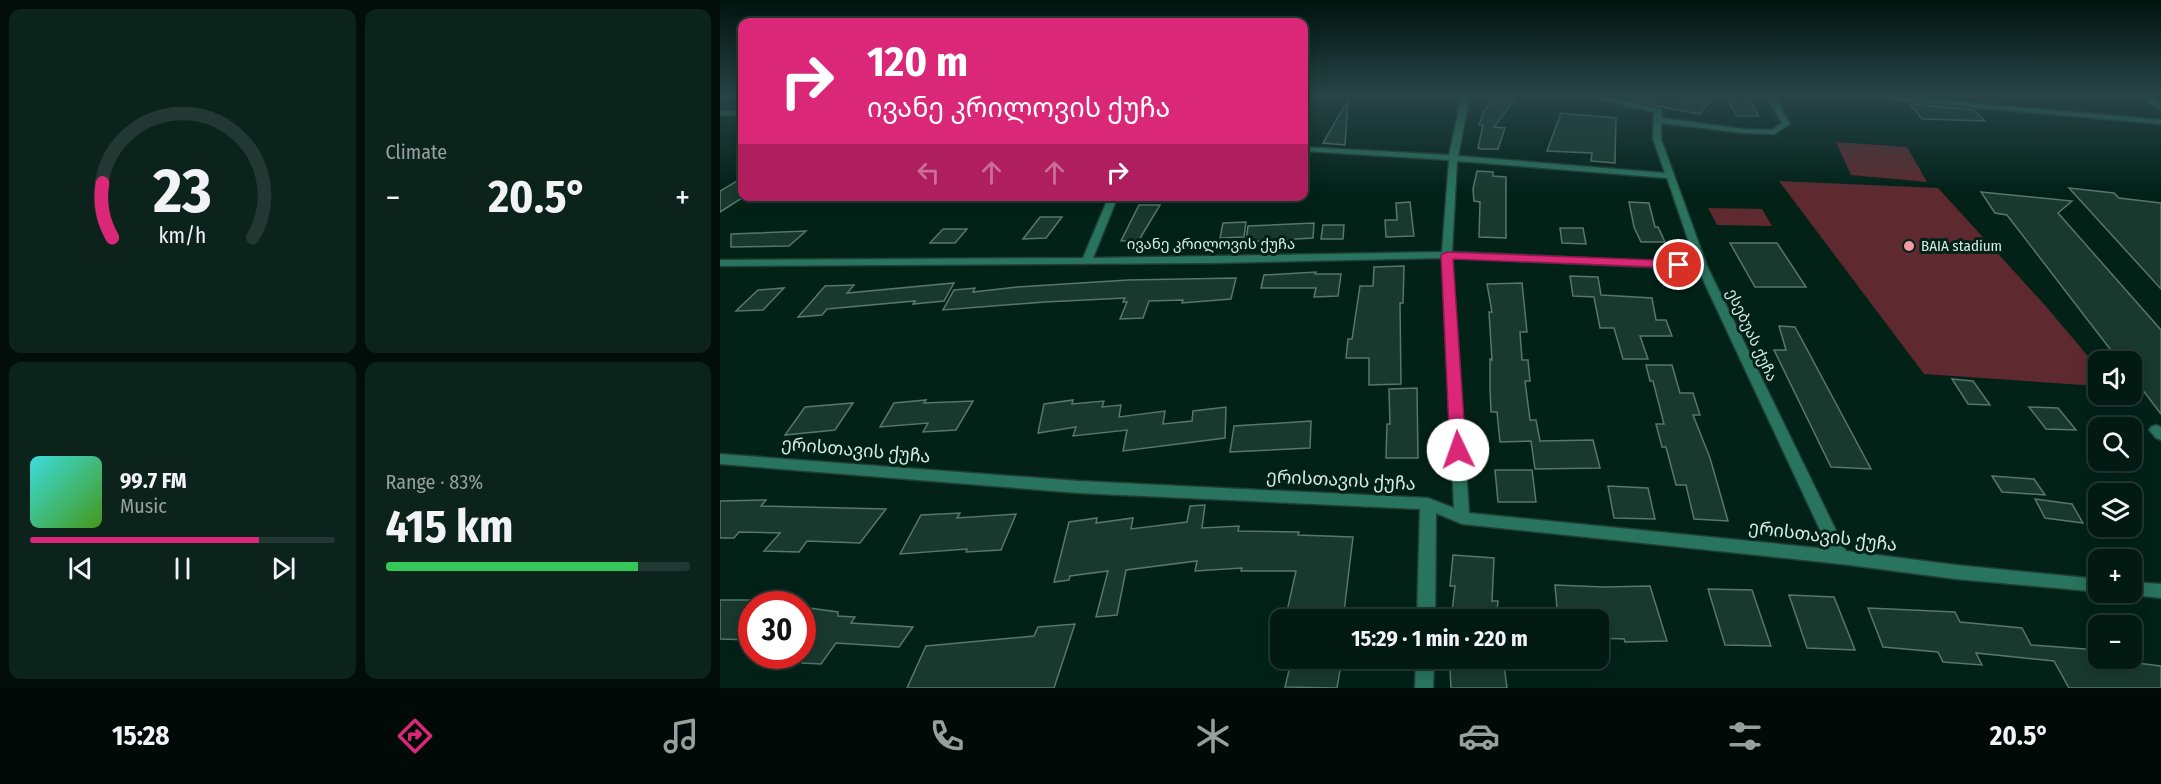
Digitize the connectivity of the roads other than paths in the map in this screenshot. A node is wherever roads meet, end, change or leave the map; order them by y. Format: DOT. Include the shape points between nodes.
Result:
graph roads {
  1 [pos="1459,127"];
  2 [pos="1658,127"];
  3 [pos="1718,127"];
  4 [pos="1781,127"];
  5 [pos="1308,148"];
  6 [pos="1453,158"];
  7 [pos="1670,176"];
  8 [pos="1112,201"];
  9 [pos="1447,255"];
  10 [pos="1087,260"];
  11 [pos="720,263"];
  12 [pos="1702,266"];
  13 [pos="720,459"];
  14 [pos="1428,504"];
  15 [pos="1462,518"];
  16 [pos="1841,557"];
  17 [pos="2088,585"];
  18 [pos="2142,590"];
  19 [pos="2161,591"];
  20 [pos="1426,609"];
  21 [pos="1425,669"];
  22 [pos="1424,688"];
  1 -- 6 [label="street"];
  2 -- 7 [label="street, ესებუას ქუჩა" via="1657,139"];
  3 -- 4 [label="street" via="1774,132"];
  5 -- 6 [label="street"];
  6 -- 7 [label="street"];
  6 -- 9 [label="street"];
  7 -- 12 [label="street, ესებუას ქუჩა"];
  8 -- 10 [label="street"];
  9 -- 10 [label="street, ივანე კრილოვის ქუჩა"];
  9 -- 12 [label="street, ივანე კრილოვის ქუჩა"];
  9 -- 15 [label="street"];
  10 -- 11 [label="street, ივანე კრილოვის ქუჩა"];
  12 -- 16 [label="street, ესებუას ქუჩა"];
  13 -- 14 [label="street, ერისთავის ქუჩა" via="1079,488"];
  14 -- 15 [label="street, ერისთავის ქუჩა"];
  14 -- 20 [label="street"];
  15 -- 16 [label="street, ერისთავის ქუჩა"];
  16 -- 17 [label="street, ერისთავის ქუჩა"];
  18 -- 19 [label="street"];
  21 -- 22 [label="street"];
}
